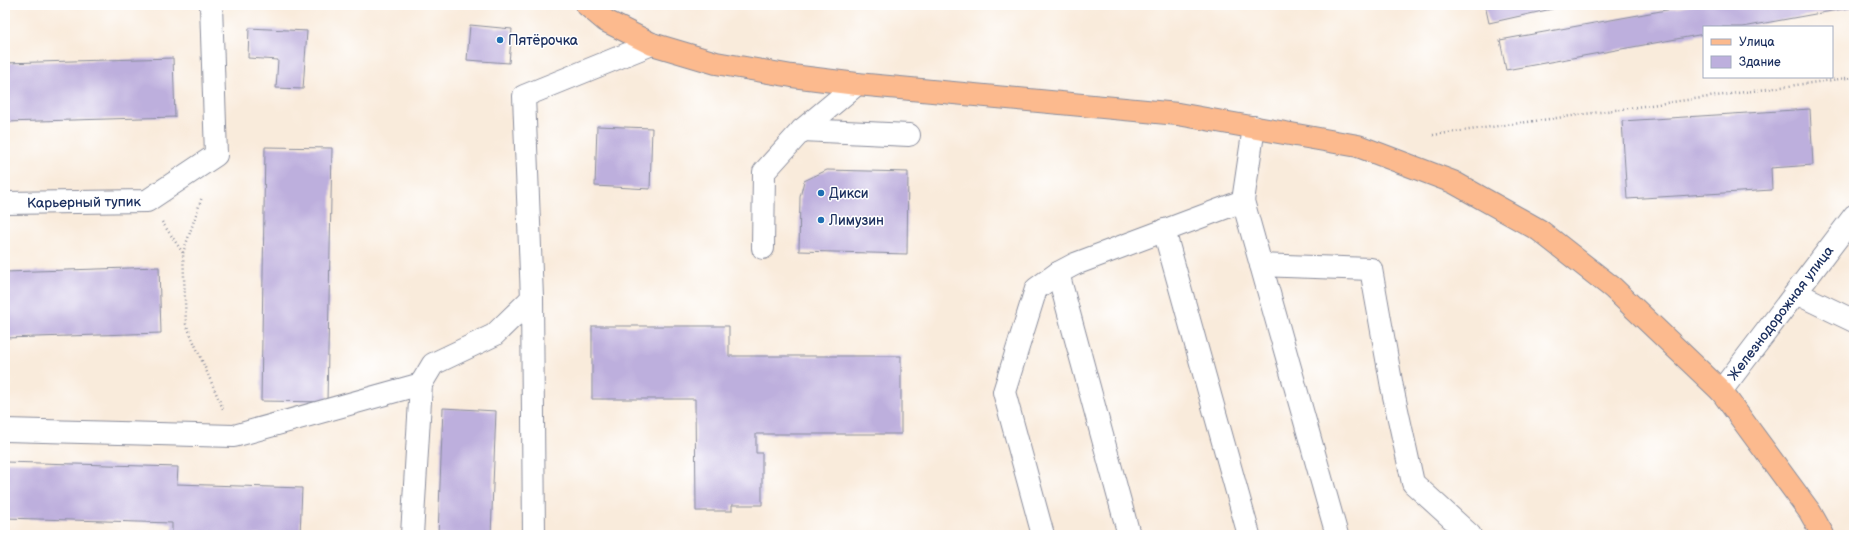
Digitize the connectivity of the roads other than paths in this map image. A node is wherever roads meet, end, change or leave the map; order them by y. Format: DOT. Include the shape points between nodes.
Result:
graph roads {
  1 [pos="211,5"];
  2 [pos="587,5"];
  3 [pos="652,44"];
  4 [pos="857,84"];
  5 [pos="1254,127"];
  6 [pos="802,130"];
  7 [pos="909,135"];
  8 [pos="1243,201"];
  9 [pos="5,202"];
  10 [pos="1854,216"];
  11 [pos="1164,230"];
  12 [pos="763,248"];
  13 [pos="1261,265"];
  14 [pos="1058,273"];
  15 [pos="1796,293"];
  16 [pos="532,298"];
  17 [pos="1854,321"];
  18 [pos="421,384"];
  19 [pos="1721,391"];
  20 [pos="5,430"];
  21 [pos="412,535"];
  22 [pos="534,535"];
  23 [pos="1043,535"];
  24 [pos="1129,535"];
  25 [pos="1249,535"];
  26 [pos="1338,535"];
  27 [pos="1470,535"];
  28 [pos="1824,535"];
  1 -- 9 [label="street, Карьерный тупик" via="216,155 147,201"];
  2 -- 3 [label="main road" via="606,21"];
  3 -- 4 [label="main road" via="716,63"];
  3 -- 16 [label="street" via="524,96"];
  4 -- 5 [label="main road" via="1178,114"];
  4 -- 6 [label="street"];
  5 -- 8 [label="street"];
  5 -- 19 [label="main road" via="1358,146 1452,182 1539,230 1613,288"];
  6 -- 7 [label="street"];
  6 -- 12 [label="street" via="764,172"];
  8 -- 11 [label="street"];
  8 -- 13 [label="street"];
  10 -- 15 [label="street, Железнодорожная улица"];
  11 -- 14 [label="street"];
  11 -- 25 [label="street"];
  13 -- 26 [label="street"];
  13 -- 27 [label="street" via="1371,269 1392,387 1413,483"];
  14 -- 23 [label="street" via="1036,289 1004,392"];
  14 -- 24 [label="street"];
  15 -- 17 [label="street"];
  15 -- 19 [label="street, Железнодорожная улица"];
  16 -- 18 [label="street" via="494,335 433,364"];
  16 -- 22 [label="street"];
  18 -- 20 [label="street" via="234,436"];
  18 -- 21 [label="street"];
  19 -- 28 [label="main road"];
}
